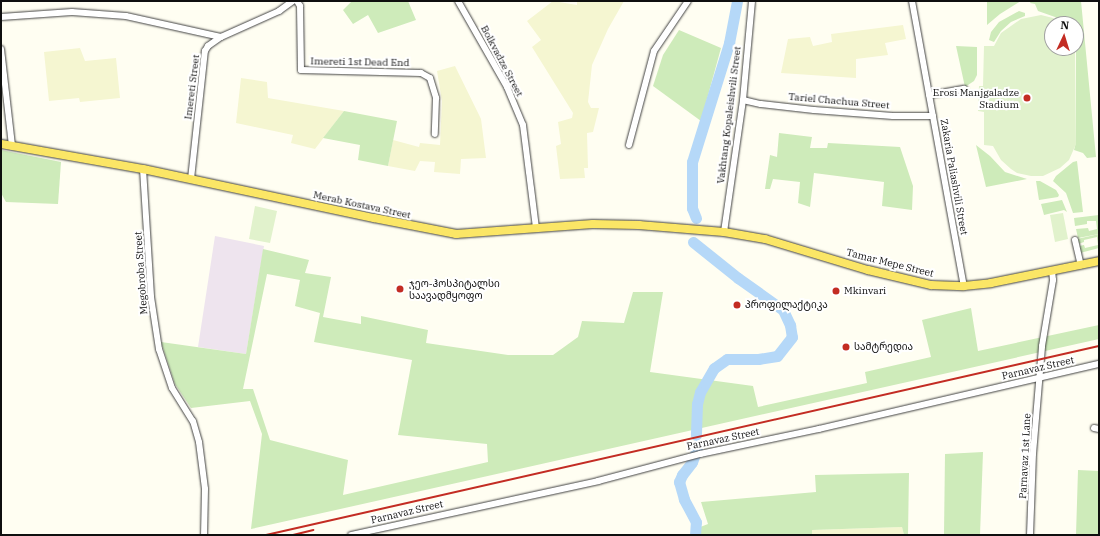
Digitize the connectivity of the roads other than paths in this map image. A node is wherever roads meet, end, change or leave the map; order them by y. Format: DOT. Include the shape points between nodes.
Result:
graph roads {
  1 [pos="293,1"];
  2 [pos="297,1"];
  3 [pos="458,1"];
  4 [pos="688,1"];
  5 [pos="752,1"];
  6 [pos="912,1"];
  7 [pos="1,17"];
  8 [pos="221,37"];
  9 [pos="1,49"];
  10 [pos="964,89"];
  11 [pos="929,95"];
  12 [pos="743,100"];
  13 [pos="933,116"];
  14 [pos="435,134"];
  15 [pos="1,144"];
  16 [pos="629,145"];
  17 [pos="12,146"];
  18 [pos="143,169"];
  19 [pos="191,179"];
  20 [pos="536,228"];
  21 [pos="724,232"];
  22 [pos="1075,240"];
  23 [pos="1099,261"];
  24 [pos="1081,265"];
  25 [pos="1052,271"];
  26 [pos="964,286"];
  27 [pos="1099,364"];
  28 [pos="1041,378"];
  29 [pos="204,535"];
  30 [pos="351,535"];
  31 [pos="1030,535"];
  1 -- 8 [label="street, Imereti Street" via="279,11"];
  2 -- 14 [label="street, Imereti 1st Dead End" via="300,6 301,70 421,73 430,78 436,98"];
  3 -- 20 [label="street, Bolkvadze Street" via="507,87 523,125"];
  4 -- 16 [label="street" via="654,51"];
  5 -- 12 [label="street, Vakhtang Kopaleishvili Street"];
  6 -- 11 [label="street, Zakaria Paliashvili Street"];
  7 -- 8 [label="street" via="72,12 126,16"];
  8 -- 19 [label="street, Imereti Street" via="208,46 205,52"];
  9 -- 17 [label="street"];
  10 -- 11 [label="street"];
  11 -- 13 [label="street, Zakaria Paliashvili Street"];
  12 -- 13 [label="street, Tariel Chachua Street" via="814,110 893,116"];
  12 -- 21 [label="street, Vakhtang Kopaleishvili Street"];
  13 -- 26 [label="street, Zakaria Paliashvili Street"];
  15 -- 17 [label="main road, Merab Kostava Street"];
  17 -- 18 [label="main road, Merab Kostava Street"];
  18 -- 19 [label="main road, Merab Kostava Street"];
  18 -- 29 [label="street, Megobroba Street" via="151,298 159,348 172,388 193,421 199,442 205,489"];
  19 -- 20 [label="main road, Merab Kostava Street" via="456,234"];
  20 -- 21 [label="main road, Merab Kostava Street" via="593,224"];
  21 -- 26 [label="main road, Tamar Mepe Street" via="765,240 868,270 931,285"];
  22 -- 24 [label="street"];
  23 -- 24 [label="main road, Tamar Mepe Street"];
  24 -- 25 [label="main road, Tamar Mepe Street"];
  25 -- 26 [label="main road, Tamar Mepe Street"];
  25 -- 28 [label="street, Parnavaz 1st Lane" via="1053,280 1042,346"];
  27 -- 28 [label="street, Parnavaz Street"];
  28 -- 30 [label="street, Parnavaz Street" via="691,456 598,481"];
  28 -- 31 [label="street, Parnavaz 1st Lane" via="1033,454"];
}
